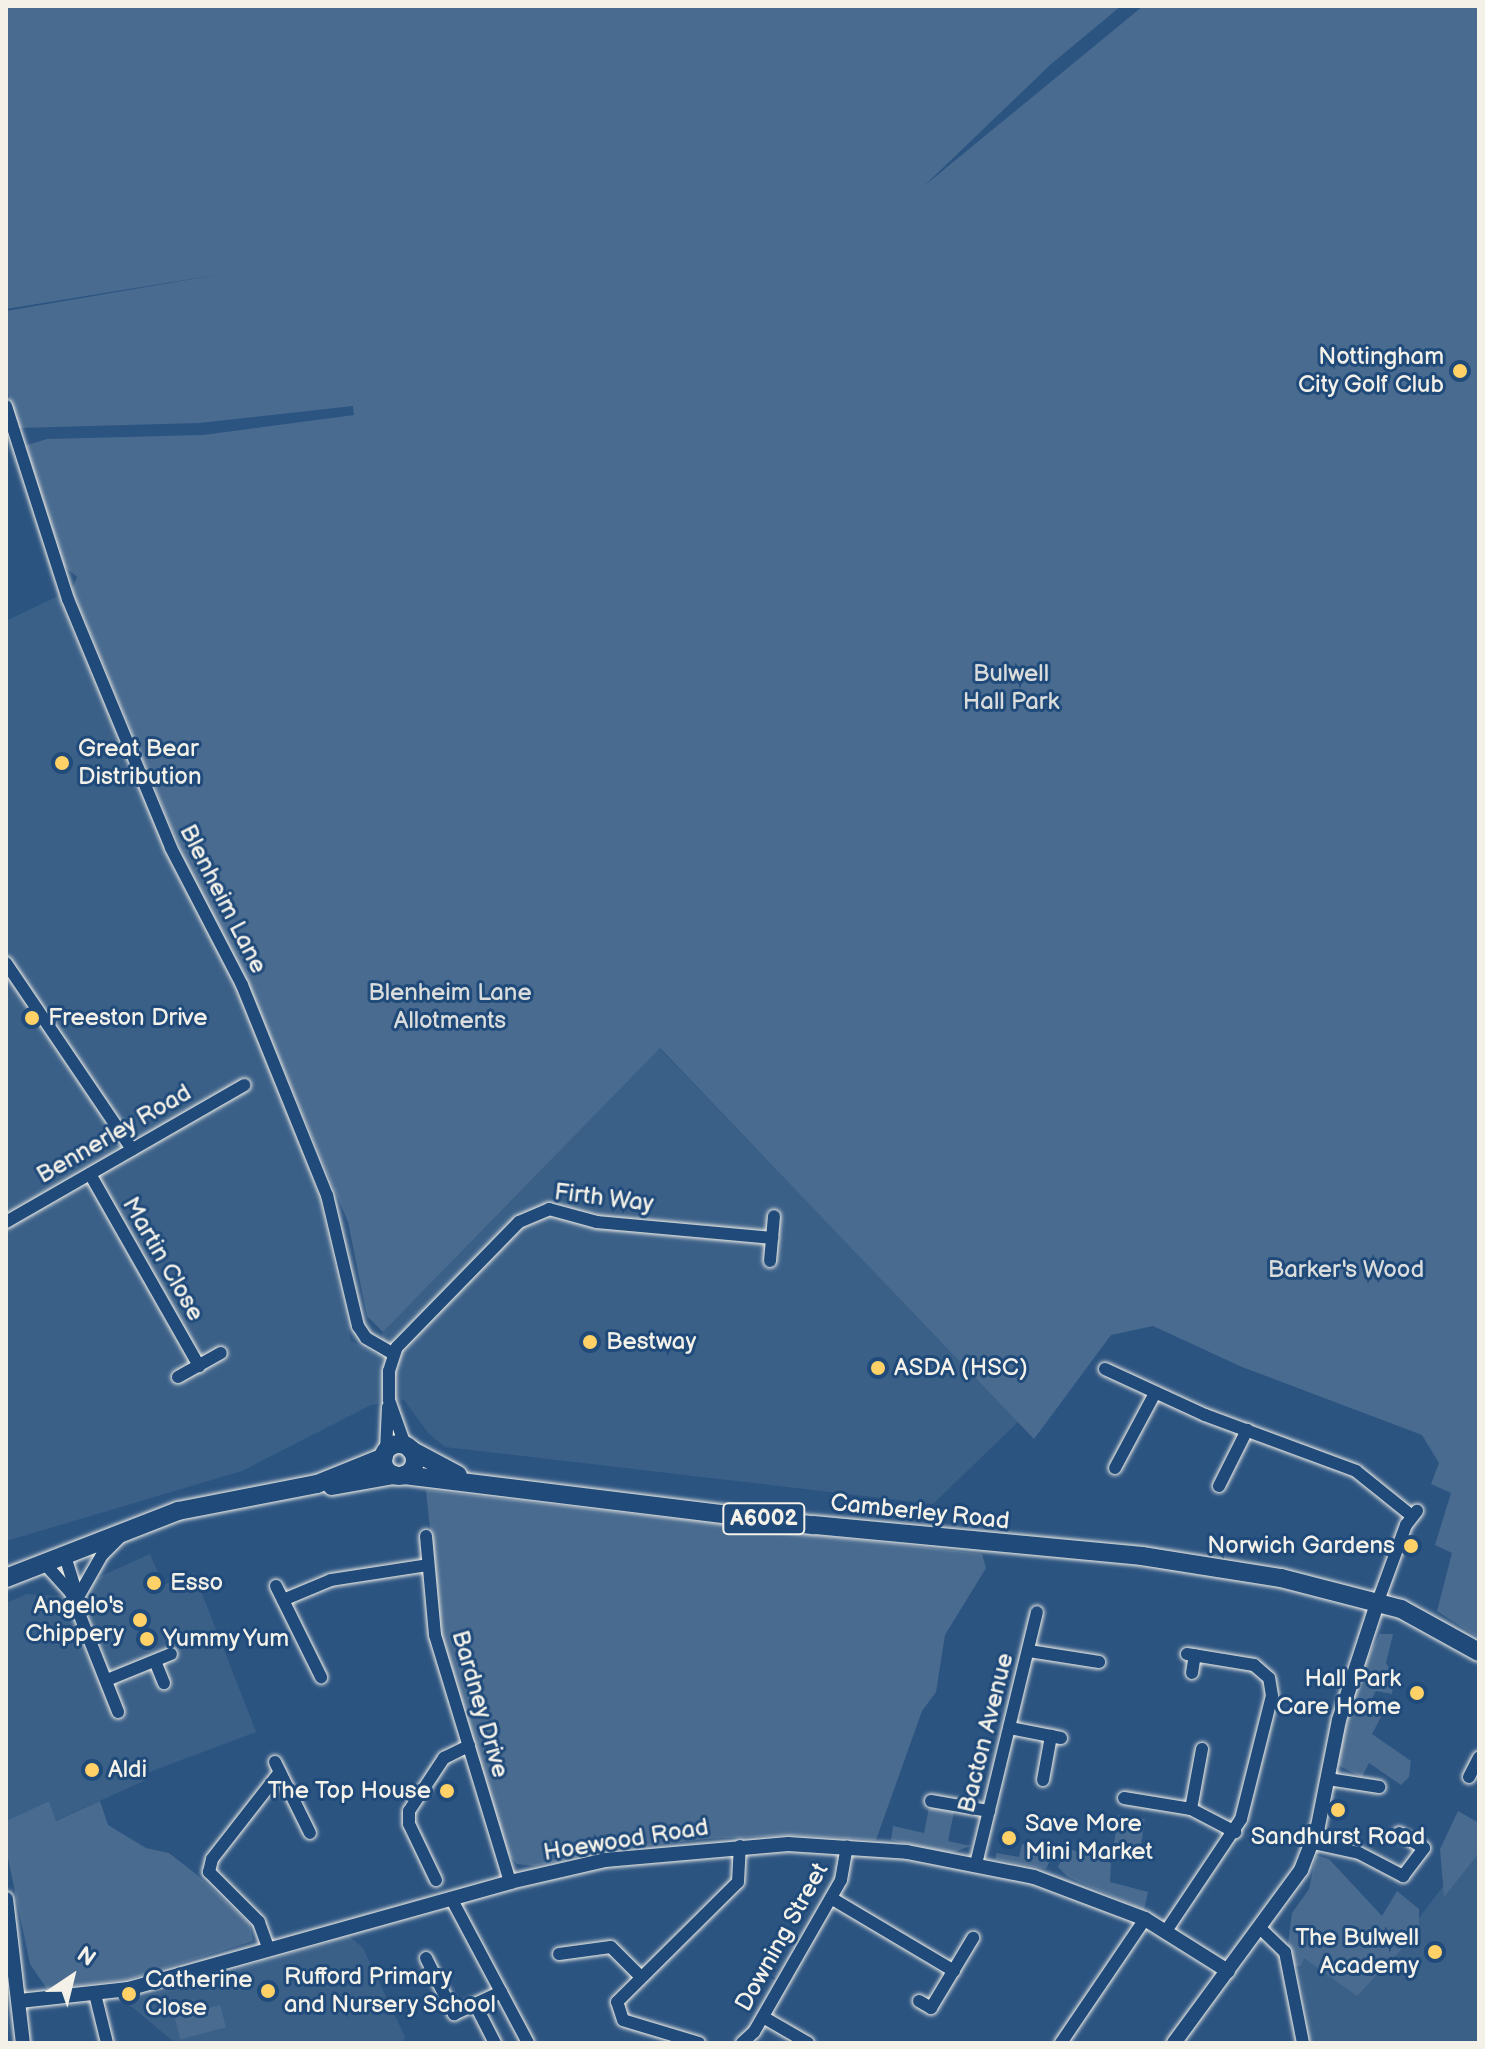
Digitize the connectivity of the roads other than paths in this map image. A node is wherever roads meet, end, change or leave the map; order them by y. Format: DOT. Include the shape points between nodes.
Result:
graph roads {
  1 [pos="6,406"];
  2 [pos="6,963"];
  3 [pos="244,1085"];
  4 [pos="132,1149"];
  5 [pos="90,1174"];
  6 [pos="774,1216"];
  7 [pos="6,1222"];
  8 [pos="772,1238"];
  9 [pos="770,1261"];
  10 [pos="221,1353"];
  11 [pos="394,1354"];
  12 [pos="199,1366"];
  13 [pos="1105,1369"];
  14 [pos="178,1377"];
  15 [pos="1155,1393"];
  16 [pos="389,1400"];
  17 [pos="1247,1430"];
  18 [pos="408,1447"];
  19 [pos="385,1454"];
  20 [pos="1115,1468"];
  21 [pos="1225,1473"];
  22 [pos="399,1475"];
  23 [pos="1239,1480"];
  24 [pos="317,1484"];
  25 [pos="483,1485"];
  26 [pos="1219,1486"];
  27 [pos="128,1529"];
  28 [pos="426,1536"];
  29 [pos="65,1556"];
  30 [pos="45,1564"];
  31 [pos="428,1565"];
  32 [pos="6,1578"];
  33 [pos="276,1586"];
  34 [pos="78,1597"];
  35 [pos="283,1600"];
  36 [pos="1378,1601"];
  37 [pos="1037,1612"];
  38 [pos="84,1620"];
  39 [pos="1029,1651"];
  40 [pos="1479,1652"];
  41 [pos="171,1654"];
  42 [pos="1093,1657"];
  43 [pos="155,1661"];
  44 [pos="1192,1673"];
  45 [pos="321,1677"];
  46 [pos="107,1680"];
  47 [pos="164,1683"];
  48 [pos="118,1712"];
  49 [pos="1010,1728"];
  50 [pos="469,1746"];
  51 [pos="1202,1749"];
  52 [pos="1479,1757"];
  53 [pos="1049,1772"];
  54 [pos="1469,1777"];
  55 [pos="1328,1779"];
  56 [pos="1379,1787"];
  57 [pos="944,1789"];
  58 [pos="1130,1803"];
  59 [pos="1191,1809"];
  60 [pos="989,1811"];
  61 [pos="1235,1832"];
  62 [pos="310,1833"];
  63 [pos="1399,1833"];
  64 [pos="1313,1843"];
  65 [pos="740,1846"];
  66 [pos="847,1847"];
  67 [pos="442,1860"];
  68 [pos="976,1864"];
  69 [pos="430,1866"];
  70 [pos="436,1880"];
  71 [pos="510,1882"];
  72 [pos="451,1898"];
  73 [pos="831,1898"];
  74 [pos="6,1899"];
  75 [pos="1145,1919"];
  76 [pos="1260,1928"];
  77 [pos="1166,1931"];
  78 [pos="973,1938"];
  79 [pos="269,1950"];
  80 [pos="559,1954"];
  81 [pos="434,1964"];
  82 [pos="954,1971"];
  83 [pos="1228,1971"];
  84 [pos="641,1977"];
  85 [pos="501,1992"];
  86 [pos="95,1994"];
  87 [pos="20,2001"];
  88 [pos="919,2001"];
  89 [pos="475,2004"];
  90 [pos="454,2014"];
  91 [pos="763,2017"];
  92 [pos="440,2020"];
  93 [pos="23,2043"];
  94 [pos="107,2043"];
  95 [pos="495,2043"];
  96 [pos="528,2043"];
  97 [pos="699,2043"];
  98 [pos="742,2043"];
  99 [pos="808,2043"];
  100 [pos="1061,2043"];
  101 [pos="1174,2043"];
  102 [pos="1303,2043"];
  1 -- 11 [label="street, Blenheim Lane" via="68,599 171,848 242,985 327,1195 358,1326 366,1338"];
  2 -- 4 [label="street"];
  3 -- 4 [label="street, Bennerley Road"];
  4 -- 5 [label="street, Bennerley Road"];
  5 -- 7 [label="street, Bennerley Road"];
  5 -- 12 [label="street, Martin Close"];
  6 -- 8 [label="street"];
  8 -- 9 [label="street"];
  8 -- 11 [label="street, Firth Way" via="597,1222 549,1209 508,1231"];
  10 -- 12 [label="street"];
  11 -- 16 [label="street"];
  12 -- 14 [label="street"];
  13 -- 15 [label="street" via="1121,1370"];
  15 -- 17 [label="street"];
  15 -- 20 [label="street" via="1119,1449"];
  16 -- 18 [label="street"];
  16 -- 19 [label="street"];
  17 -- 21 [label="street"];
  17 -- 36 [label="street" via="1356,1471 1414,1514"];
  18 -- 19 [label="main road, Camberley Road"];
  18 -- 22 [label="main road" via="415,1462"];
  18 -- 25 [label="main road, Camberley Road / A6002"];
  19 -- 22 [label="main road"];
  19 -- 24 [label="main road, Camberley Road / A6002"];
  21 -- 23 [label="street"];
  21 -- 26 [label="street"];
  22 -- 24 [label="main road, Camberley Road / A6002" via="370,1483"];
  22 -- 25 [label="main road, Camberley Road / A6002"];
  24 -- 27 [label="main road, Camberley Road / A6002" via="219,1500"];
  25 -- 36 [label="main road, Camberley Road / A6002" via="1181,1563 1311,1584"];
  27 -- 29 [label="main road, Camberley Road / A6002"];
  27 -- 34 [label="street" via="102,1555"];
  28 -- 31 [label="street, Bardney Drive"];
  29 -- 30 [label="main road, Camberley Road / A6002"];
  29 -- 34 [label="street"];
  30 -- 32 [label="main road, Camberley Road / A6002"];
  30 -- 38 [label="street" via="71,1593"];
  31 -- 35 [label="street" via="331,1580"];
  31 -- 50 [label="street, Bardney Drive" via="435,1635"];
  33 -- 35 [label="street"];
  34 -- 38 [label="street"];
  35 -- 45 [label="street"];
  36 -- 40 [label="main road, A6002" via="1424,1619"];
  36 -- 55 [label="street" via="1339,1720"];
  37 -- 39 [label="street, Bacton Avenue"];
  38 -- 46 [label="street"];
  39 -- 42 [label="street"];
  39 -- 49 [label="street, Bacton Avenue"];
  41 -- 43 [label="street"];
  43 -- 46 [label="street"];
  43 -- 47 [label="street"];
  44 -- 61 [label="street" via="1191,1654 1264,1671 1272,1696 1249,1798"];
  46 -- 48 [label="street"];
  49 -- 53 [label="street" via="1056,1737"];
  49 -- 60 [label="street, Bacton Avenue"];
  50 -- 69 [label="street" via="444,1758 409,1811"];
  50 -- 71 [label="street, Bardney Drive"];
  51 -- 59 [label="street"];
  52 -- 54 [label="street"];
  55 -- 56 [label="street"];
  55 -- 64 [label="street"];
  57 -- 60 [label="street" via="936,1802"];
  58 -- 59 [label="street"];
  59 -- 61 [label="street"];
  60 -- 68 [label="street, Bacton Avenue"];
  61 -- 77 [label="street"];
  62 -- 79 [label="street" via="278,1767 212,1859 209,1872 259,1922"];
  63 -- 64 [label="street" via="1430,1851 1403,1876 1359,1853"];
  64 -- 76 [label="street" via="1301,1870"];
  65 -- 66 [label="street, Hoewood Road"];
  65 -- 71 [label="street, Hoewood Road" via="605,1860"];
  65 -- 84 [label="street" via="738,1882"];
  66 -- 68 [label="street, Hoewood Road"];
  66 -- 73 [label="street, Downing Street" via="846,1870"];
  67 -- 69 [label="street"];
  68 -- 75 [label="street, Hoewood Road" via="1065,1886"];
  69 -- 70 [label="street"];
  71 -- 72 [label="street, Hoewood Road"];
  72 -- 79 [label="street, Hoewood Road"];
  72 -- 85 [label="street"];
  73 -- 82 [label="street"];
  73 -- 91 [label="street, Downing Street"];
  74 -- 87 [label="street"];
  75 -- 77 [label="street, Hoewood Road"];
  75 -- 100 [label="street"];
  76 -- 83 [label="street"];
  76 -- 102 [label="street" via="1285,1952"];
  77 -- 83 [label="street, Hoewood Road"];
  78 -- 82 [label="street"];
  79 -- 86 [label="street, Hoewood Road"];
  80 -- 84 [label="street" via="611,1947"];
  81 -- 90 [label="street"];
  82 -- 88 [label="street" via="931,2008"];
  83 -- 101 [label="street"];
  84 -- 97 [label="street" via="619,1999 623,2020"];
  85 -- 89 [label="street"];
  85 -- 96 [label="street"];
  86 -- 87 [label="street, Hoewood Road"];
  86 -- 94 [label="street"];
  87 -- 93 [label="street"];
  89 -- 90 [label="street"];
  89 -- 95 [label="street"];
  90 -- 92 [label="street"];
  91 -- 98 [label="street, Downing Street"];
  91 -- 99 [label="street"];
}
